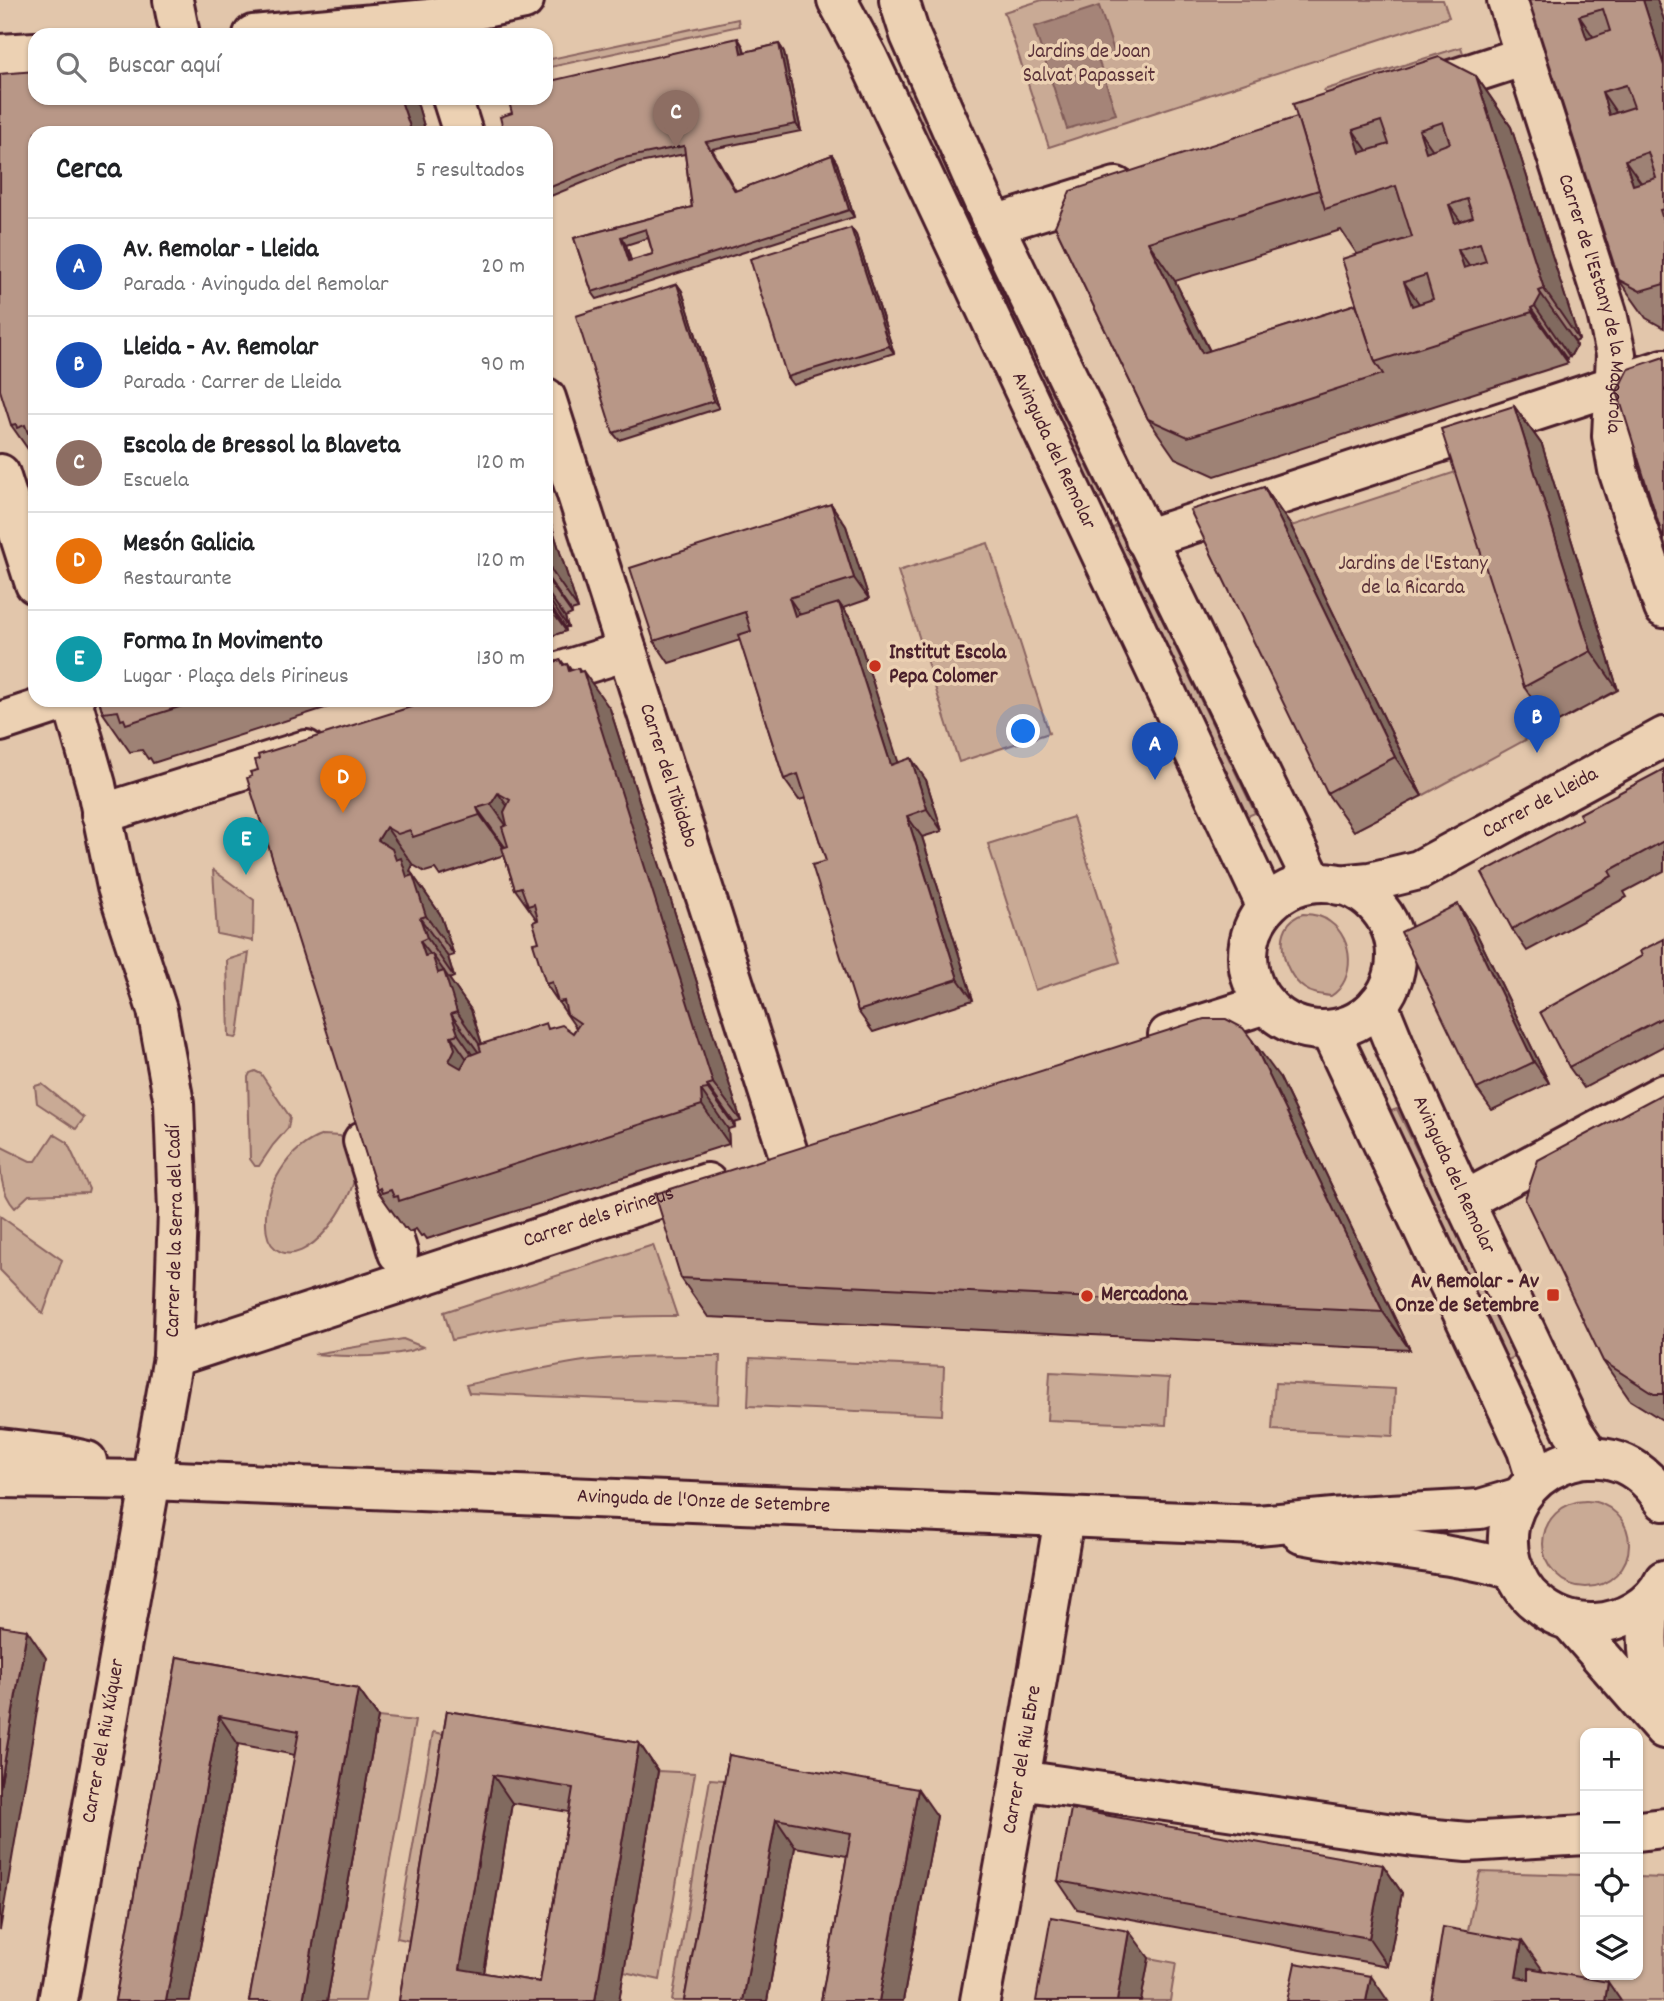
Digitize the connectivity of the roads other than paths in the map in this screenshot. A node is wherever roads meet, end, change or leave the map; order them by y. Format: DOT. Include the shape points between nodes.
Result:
graph roads {
  1 [pos="173,0"];
  2 [pos="524,0"];
  3 [pos="837,0"];
  4 [pos="899,0"];
  5 [pos="1507,0"];
  6 [pos="431,27"];
  7 [pos="179,28"];
  8 [pos="409,28"];
  9 [pos="28,52"];
  10 [pos="0,54"];
  11 [pos="1525,56"];
  12 [pos="1385,101"];
  13 [pos="454,105"];
  14 [pos="461,126"];
  15 [pos="1149,176"];
  16 [pos="994,225"];
  17 [pos="1664,369"];
  18 [pos="1616,385"];
  19 [pos="553,420"];
  20 [pos="0,474"];
  21 [pos="25,517"];
  22 [pos="28,537"];
  23 [pos="1145,539"];
  24 [pos="1664,608"];
  25 [pos="626,651"];
  26 [pos="553,674"];
  27 [pos="47,707"];
  28 [pos="71,707"];
  29 [pos="0,722"];
  30 [pos="1664,737"];
  31 [pos="339,740"];
  32 [pos="101,814"];
  33 [pos="1292,839"];
  34 [pos="1460,847"];
  35 [pos="1419,870"];
  36 [pos="1326,883"];
  37 [pos="1266,905"];
  38 [pos="1385,917"];
  39 [pos="1266,1004"];
  40 [pos="1378,1004"];
  41 [pos="1330,1031"];
  42 [pos="1131,1046"];
  43 [pos="1664,1094"];
  44 [pos="351,1105"];
  45 [pos="826,1144"];
  46 [pos="789,1156"];
  47 [pos="1464,1201"];
  48 [pos="398,1253"];
  49 [pos="173,1357"];
  50 [pos="0,1448"];
  51 [pos="1591,1458"];
  52 [pos="0,1478"];
  53 [pos="150,1480"];
  54 [pos="1528,1488"];
  55 [pos="1664,1501"];
  56 [pos="1064,1518"];
  57 [pos="1258,1525"];
  58 [pos="1514,1570"];
  59 [pos="1661,1587"];
  60 [pos="1570,1621"];
  61 [pos="1664,1719"];
  62 [pos="1664,1728"];
  63 [pos="1020,1780"];
  64 [pos="1664,1828"];
  65 [pos="1643,1830"];
  66 [pos="1580,1835"];
  67 [pos="58,2001"];
  68 [pos="980,2001"];
  1 -- 7 [label="street"];
  2 -- 6 [label="street"];
  3 -- 37 [label="street, Avinguda del Remolar"];
  4 -- 16 [label="street"];
  5 -- 11 [label="street, Carrer de l'Estany de la Magarola"];
  6 -- 8 [label="street"];
  9 -- 10 [label="street"];
  11 -- 12 [label="street"];
  11 -- 18 [label="street, Carrer de l'Estany de la Magarola" via="1607,313 1616,354"];
  13 -- 14 [label="street"];
  15 -- 16 [label="street"];
  16 -- 23 [label="street"];
  17 -- 18 [label="street"];
  18 -- 23 [label="street"];
  18 -- 24 [label="street, Carrer de l'Estany de la Magarola" via="1612,436 1618,470"];
  19 -- 25 [label="street, Carrer del Tibidabo"];
  20 -- 21 [label="street"];
  21 -- 22 [label="street"];
  23 -- 33 [label="street"];
  25 -- 26 [label="street"];
  25 -- 46 [label="street, Carrer del Tibidabo"];
  27 -- 29 [label="street"];
  28 -- 32 [label="street, Carrer de la Serra del Cadí"];
  30 -- 34 [label="street, Carrer de Lleida"];
  31 -- 32 [label="street"];
  32 -- 49 [label="street, Carrer de la Serra del Cadí" via="117,887 157,1010 174,1103 178,1211"];
  33 -- 34 [label="street" via="1315,852 1368,866 1428,861"];
  33 -- 36 [label="street"];
  34 -- 35 [label="street, Carrer de Lleida"];
  35 -- 36 [label="street, Carrer de Lleida" via="1370,882"];
  35 -- 38 [label="street, Carrer de Lleida"];
  36 -- 37 [label="street" via="1290,888"];
  36 -- 38 [label="street" via="1359,891 1379,906"];
  37 -- 39 [label="street" via="1251,935 1248,960 1254,986"];
  38 -- 40 [label="street" via="1394,939 1394,962 1391,983"];
  39 -- 41 [label="street" via="1286,1020"];
  39 -- 42 [label="street"];
  40 -- 41 [label="street" via="1355,1022"];
  40 -- 47 [label="street, Avinguda del Remolar"];
  41 -- 54 [label="street" via="1527,1450"];
  43 -- 47 [label="street"];
  44 -- 48 [label="street"];
  45 -- 46 [label="street, Carrer dels Pirineus"];
  46 -- 49 [label="street, Carrer dels Pirineus"];
  47 -- 51 [label="street, Avinguda del Remolar" via="1573,1431"];
  49 -- 53 [label="street, Carrer de la Serra del Cadí"];
  50 -- 53 [label="street, Avinguda de l'Onze de Setembre" via="60,1455"];
  51 -- 54 [label="street, Avinguda de l'Onze de Setembre" via="1553,1468"];
  51 -- 55 [label="street" via="1630,1468 1647,1479"];
  52 -- 53 [label="street, Avinguda de l'Onze de Setembre"];
  53 -- 56 [label="street, Avinguda de l'Onze de Setembre"];
  53 -- 67 [label="street, Carrer del Riu Xúquer"];
  54 -- 57 [label="street, Avinguda de l'Onze de Setembre" via="1480,1509"];
  54 -- 58 [label="street" via="1512,1516 1508,1538"];
  56 -- 57 [label="street, Avinguda de l'Onze de Setembre"];
  56 -- 63 [label="street, Carrer del Riu Ebre"];
  57 -- 58 [label="street, Avinguda de l'Onze de Setembre"];
  58 -- 60 [label="street" via="1531,1599"];
  59 -- 60 [label="street" via="1634,1612 1614,1621"];
  59 -- 61 [label="street" via="1646,1633 1649,1669"];
  60 -- 62 [label="street"];
  63 -- 66 [label="street" via="1414,1837 1467,1842"];
  63 -- 68 [label="street, Carrer del Riu Ebre"];
  64 -- 65 [label="street"];
}
